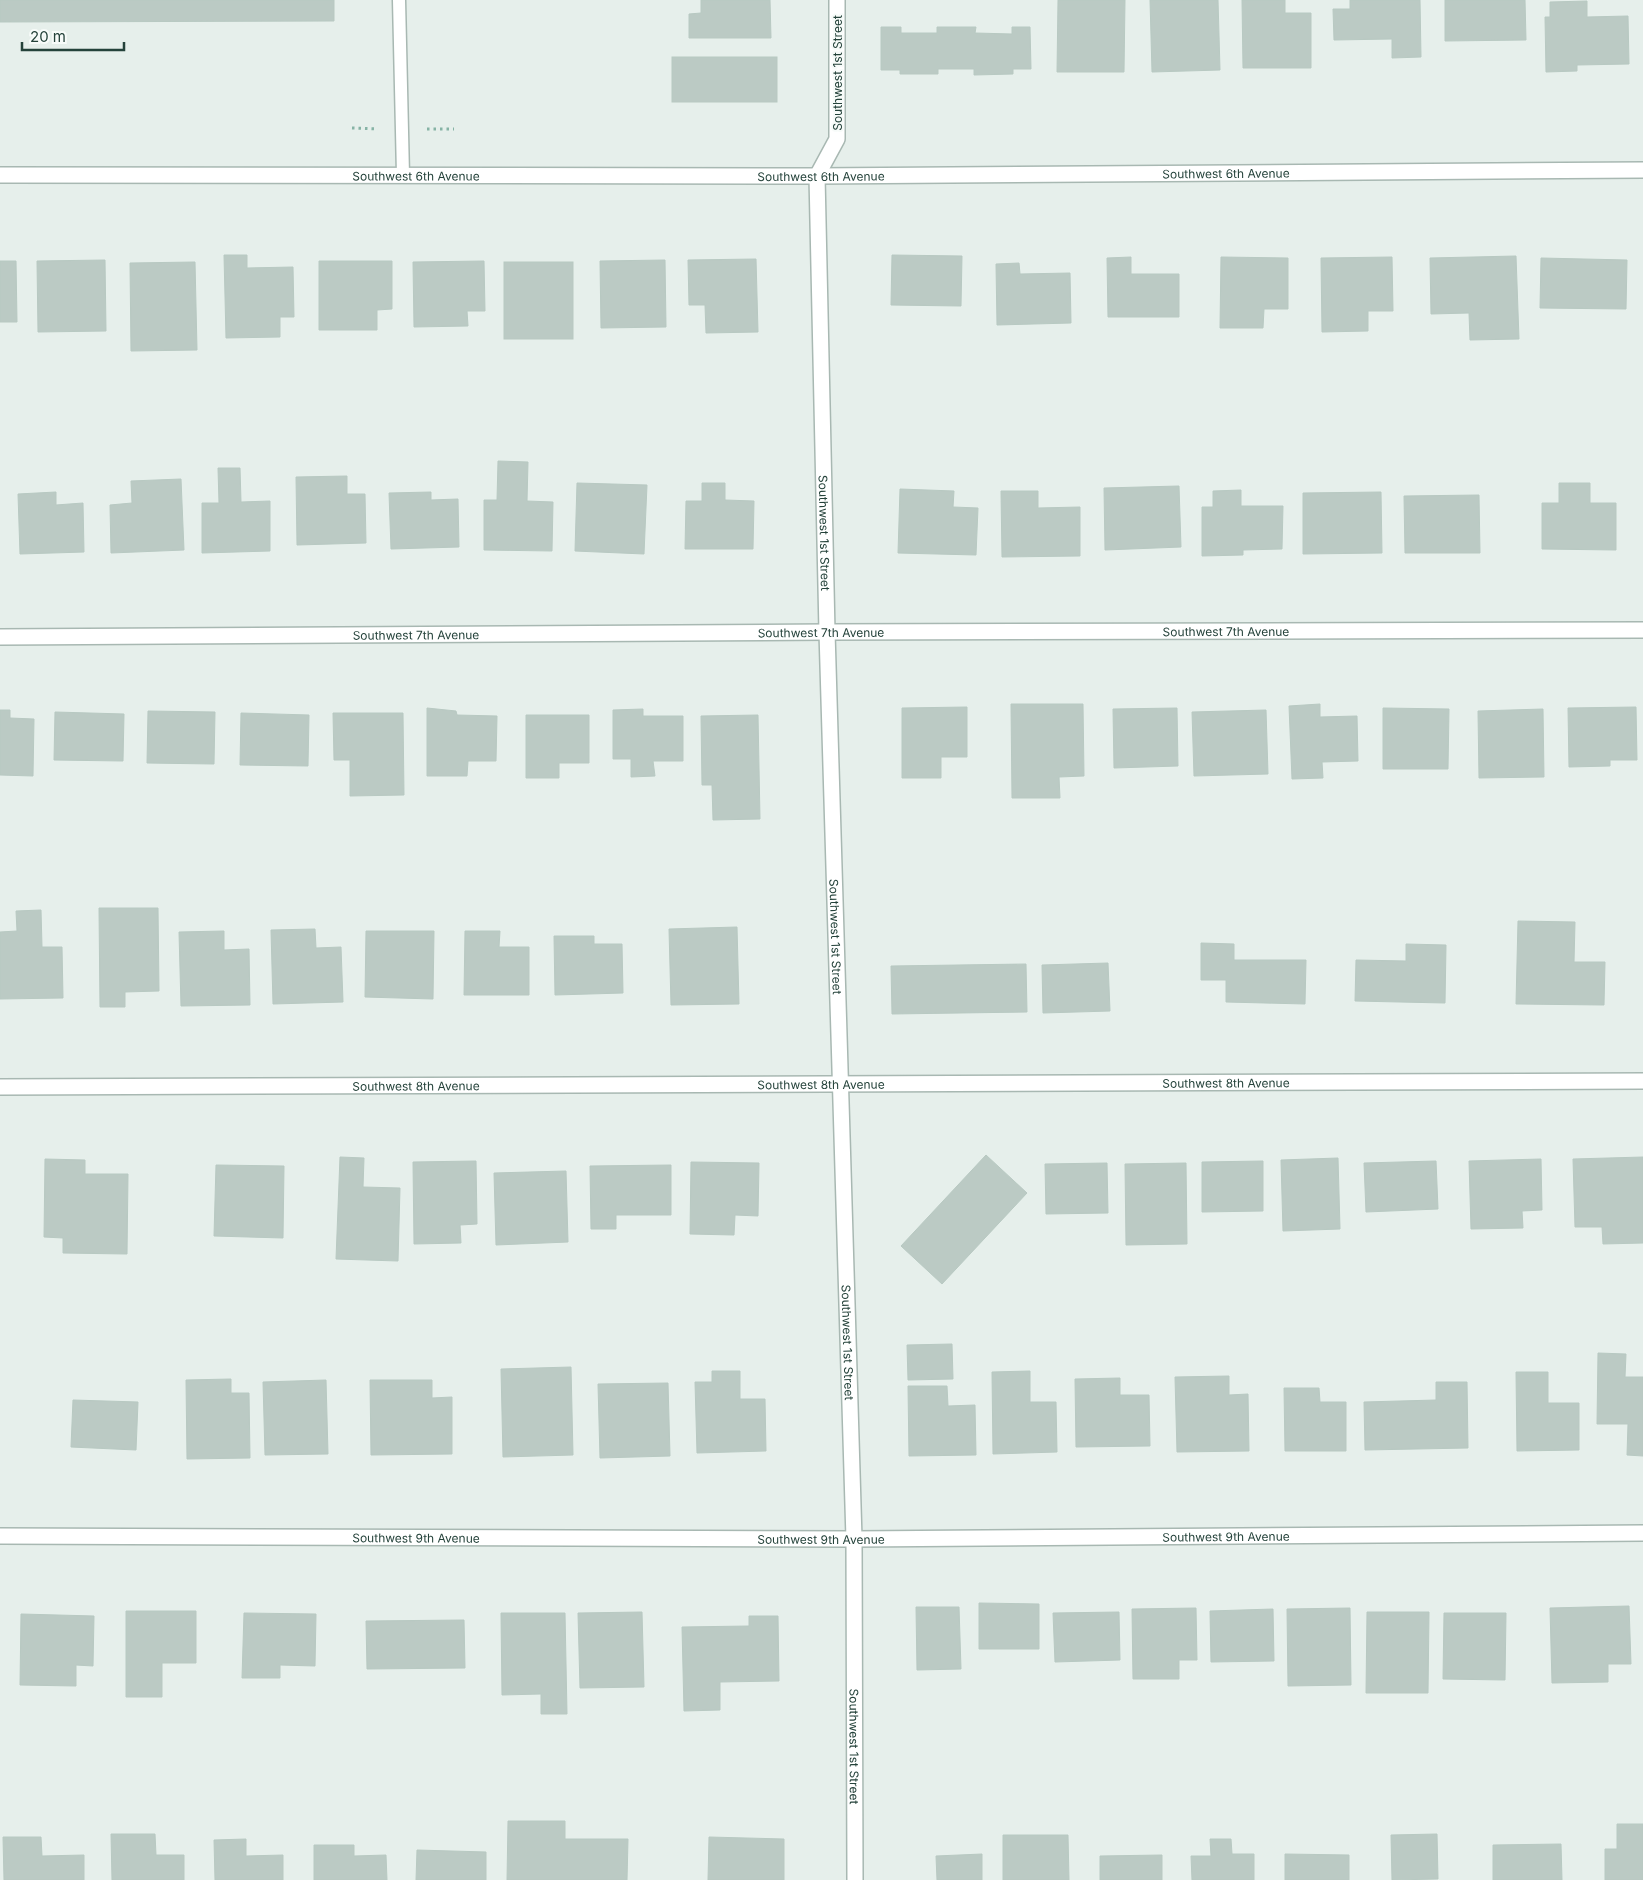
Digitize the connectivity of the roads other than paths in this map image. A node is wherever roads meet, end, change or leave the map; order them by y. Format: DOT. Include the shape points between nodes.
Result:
graph roads {
  1 [pos="399,0"];
  2 [pos="836,0"];
  3 [pos="1643,170"];
  4 [pos="0,174"];
  5 [pos="403,175"];
  6 [pos="817,176"];
  7 [pos="1643,630"];
  8 [pos="827,632"];
  9 [pos="0,637"];
  10 [pos="1643,1081"];
  11 [pos="841,1083"];
  12 [pos="0,1087"];
  13 [pos="1643,1533"];
  14 [pos="0,1536"];
  15 [pos="854,1539"];
  16 [pos="855,1880"];
  1 -- 5 [label="lane"];
  2 -- 6 [label="street, Southwest 1st Street" via="837,139"];
  3 -- 6 [label="street, Southwest 6th Avenue"];
  4 -- 5 [label="street, Southwest 6th Avenue"];
  5 -- 6 [label="street, Southwest 6th Avenue"];
  6 -- 8 [label="street, Southwest 1st Street"];
  7 -- 8 [label="street, Southwest 7th Avenue"];
  8 -- 9 [label="street, Southwest 7th Avenue"];
  8 -- 11 [label="street, Southwest 1st Street"];
  10 -- 11 [label="street, Southwest 8th Avenue"];
  11 -- 12 [label="street, Southwest 8th Avenue"];
  11 -- 15 [label="street, Southwest 1st Street"];
  13 -- 15 [label="street, Southwest 9th Avenue"];
  14 -- 15 [label="street, Southwest 9th Avenue"];
  15 -- 16 [label="street, Southwest 1st Street"];
}
